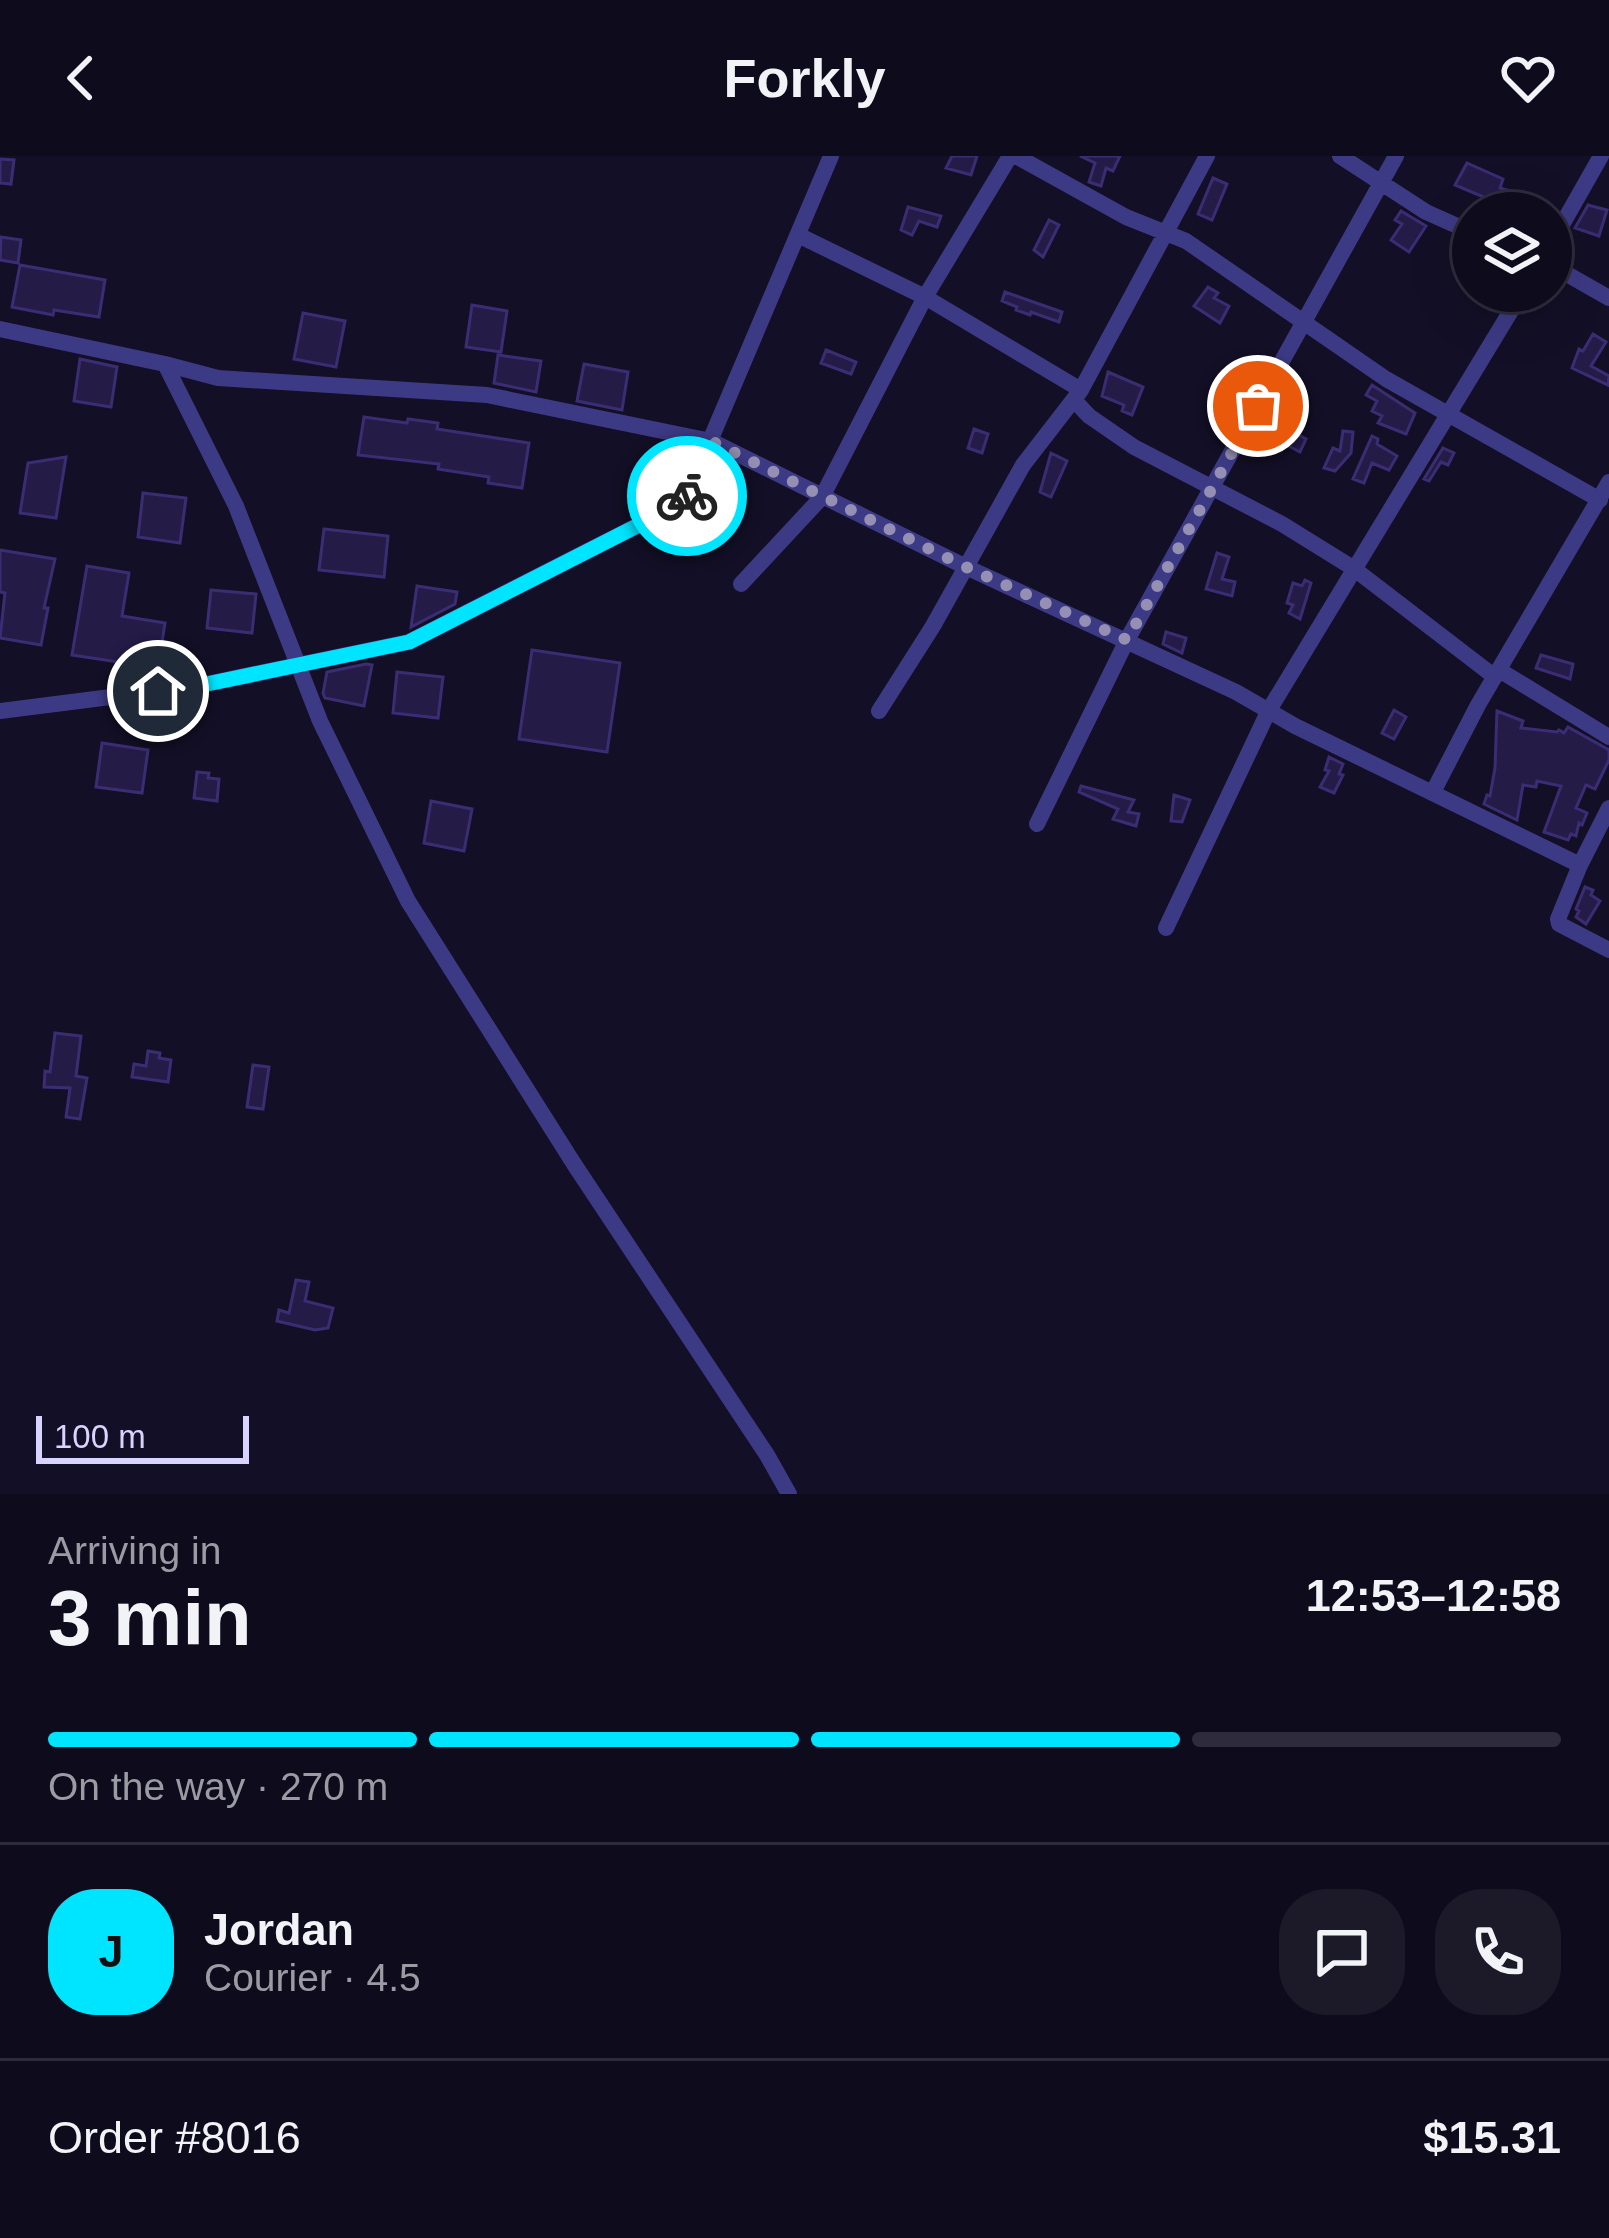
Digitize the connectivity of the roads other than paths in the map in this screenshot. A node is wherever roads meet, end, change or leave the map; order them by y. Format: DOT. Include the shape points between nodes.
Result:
graph roads {
  1 [pos="831,156"];
  2 [pos="1013,156"];
  3 [pos="1207,156"];
  4 [pos="1340,156"];
  5 [pos="1396,156"];
  6 [pos="1601,156"];
  7 [pos="1381,181"];
  8 [pos="1572,207"];
  9 [pos="1452,223"];
  10 [pos="1165,231"];
  11 [pos="798,235"];
  12 [pos="1572,277"];
  13 [pos="925,297"];
  14 [pos="1609,298"];
  15 [pos="1511,312"];
  16 [pos="1304,324"];
  17 [pos="0,329"];
  18 [pos="165,364"];
  19 [pos="1077,395"];
  20 [pos="1449,417"];
  21 [pos="711,441"];
  22 [pos="1212,488"];
  23 [pos="1605,492"];
  24 [pos="822,496"];
  25 [pos="966,567"];
  26 [pos="1353,568"];
  27 [pos="740,584"];
  28 [pos="1127,640"];
  29 [pos="298,664"];
  30 [pos="1497,673"];
  31 [pos="1269,710"];
  32 [pos="0,711"];
  33 [pos="879,711"];
  34 [pos="1609,737"];
  35 [pos="1433,792"];
  36 [pos="1609,808"];
  37 [pos="1037,824"];
  38 [pos="1580,865"];
  39 [pos="1166,928"];
  40 [pos="1609,950"];
  41 [pos="789,1494"];
  1 -- 11 [label="street"];
  2 -- 10 [label="street"];
  2 -- 13 [label="street"];
  3 -- 10 [label="street"];
  4 -- 7 [label="street"];
  5 -- 7 [label="street"];
  6 -- 8 [label="street"];
  7 -- 9 [label="street"];
  7 -- 16 [label="street"];
  10 -- 16 [label="street"];
  10 -- 19 [label="street"];
  11 -- 13 [label="street"];
  11 -- 21 [label="street"];
  12 -- 14 [label="street"];
  13 -- 19 [label="street"];
  13 -- 24 [label="street"];
  15 -- 20 [label="street"];
  16 -- 20 [label="street"];
  16 -- 22 [label="street"];
  17 -- 18 [label="street"];
  18 -- 21 [label="street" via="218,378 487,395"];
  18 -- 29 [label="street" via="236,506"];
  19 -- 22 [label="street" via="1089,416 1121,439"];
  19 -- 25 [label="street" via="1023,465"];
  20 -- 23 [label="street"];
  20 -- 26 [label="street"];
  21 -- 24 [label="street"];
  21 -- 29 [label="street" via="684,502 409,642"];
  22 -- 26 [label="street"];
  22 -- 28 [label="street"];
  23 -- 30 [label="street"];
  24 -- 25 [label="street"];
  24 -- 27 [label="street"];
  25 -- 28 [label="street"];
  25 -- 33 [label="street"];
  26 -- 30 [label="street"];
  26 -- 31 [label="street"];
  28 -- 31 [label="street"];
  28 -- 37 [label="street"];
  29 -- 32 [label="street"];
  29 -- 41 [label="street" via="408,901"];
  30 -- 34 [label="street"];
  30 -- 35 [label="street"];
  31 -- 35 [label="street"];
  31 -- 39 [label="street"];
  35 -- 38 [label="street"];
  36 -- 38 [label="street"];
  38 -- 40 [label="street" via="1558,924"];
}
